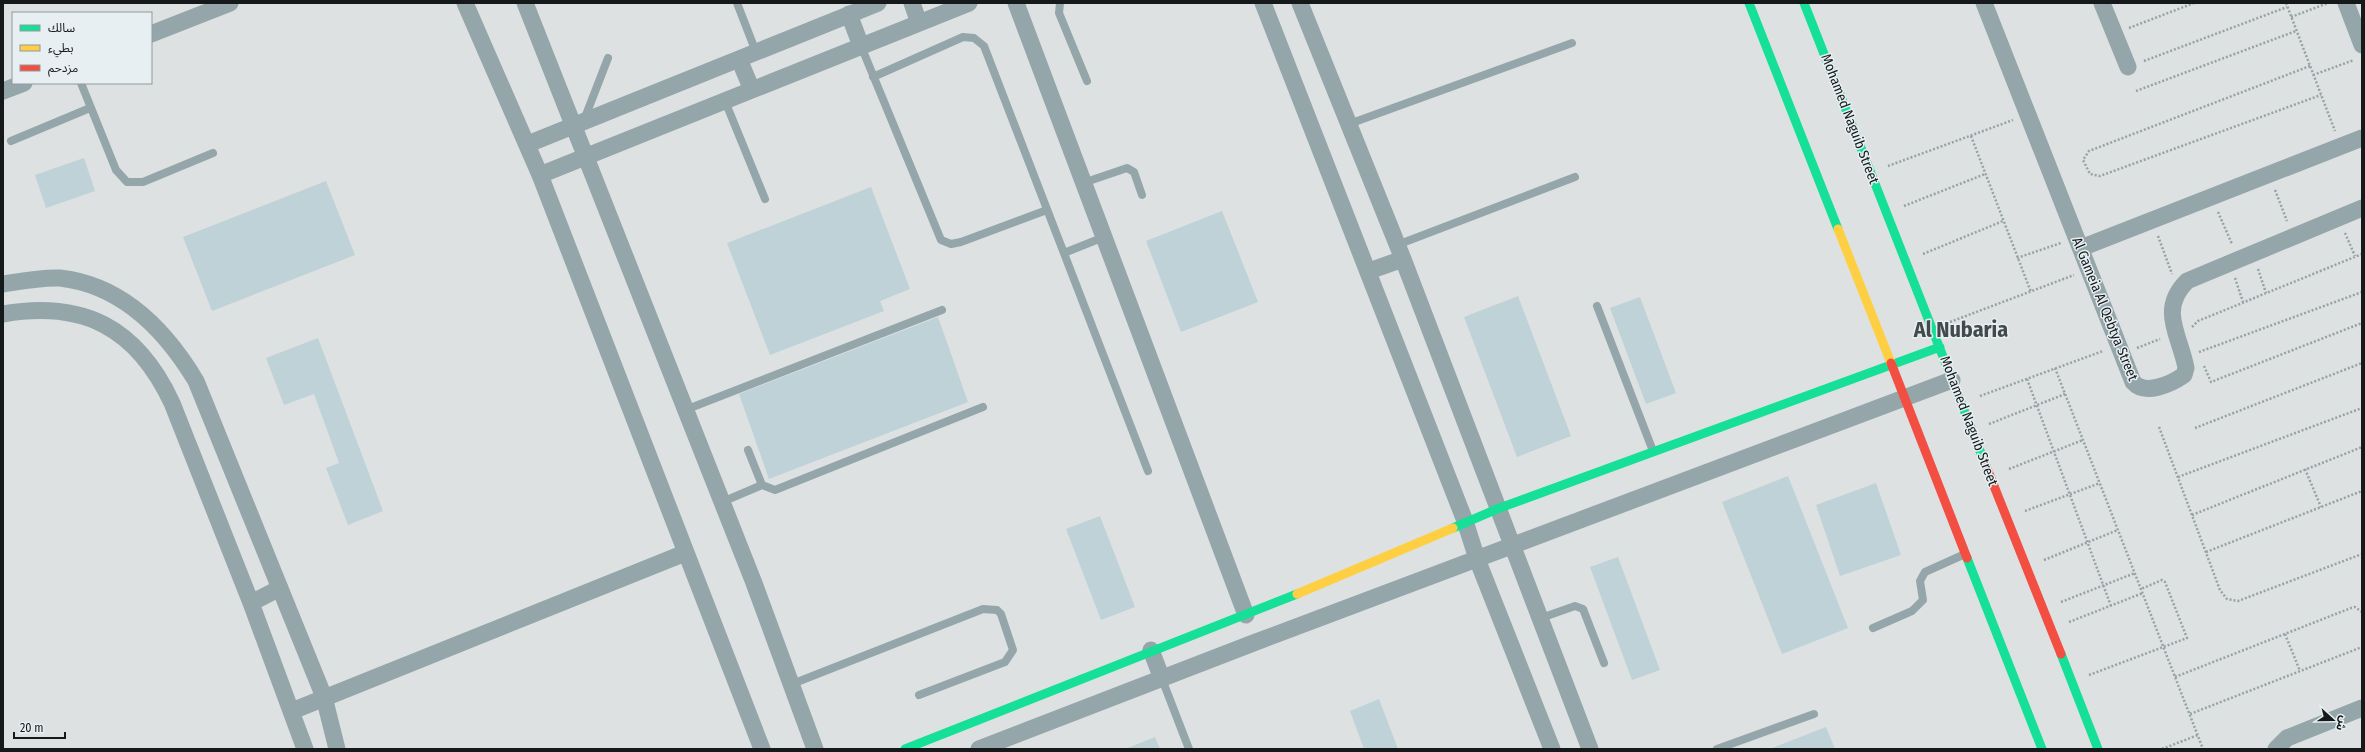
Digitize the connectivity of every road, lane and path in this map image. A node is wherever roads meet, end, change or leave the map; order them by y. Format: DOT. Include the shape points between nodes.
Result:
graph roads {
  1 [pos="230,3"];
  2 [pos="465,3"];
  3 [pos="524,3"];
  4 [pos="737,3"];
  5 [pos="878,3"];
  6 [pos="912,3"];
  7 [pos="970,3"];
  8 [pos="1016,3"];
  9 [pos="1060,3"];
  10 [pos="1263,3"];
  11 [pos="1300,3"];
  12 [pos="1749,3"];
  13 [pos="1804,3"];
  14 [pos="1984,3"];
  15 [pos="2102,3"];
  16 [pos="2194,3"];
  17 [pos="2286,3"];
  18 [pos="2328,3"];
  19 [pos="2346,3"];
  20 [pos="2287,6"];
  21 [pos="849,14"];
  22 [pos="2291,17"];
  23 [pos="919,23"];
  24 [pos="2296,31"];
  25 [pos="152,34"];
  26 [pos="2114,34"];
  27 [pos="1572,43"];
  28 [pos="861,46"];
  29 [pos="756,52"];
  30 [pos="2359,52"];
  31 [pos="608,58"];
  32 [pos="739,59"];
  33 [pos="2310,66"];
  34 [pos="2128,67"];
  35 [pos="2314,75"];
  36 [pos="873,77"];
  37 [pos="1087,81"];
  38 [pos="21,84"];
  39 [pos="81,84"];
  40 [pos="752,90"];
  41 [pos="3,91"];
  42 [pos="2136,91"];
  43 [pos="2321,95"];
  44 [pos="725,101"];
  45 [pos="90,108"];
  46 [pos="2028,114"];
  47 [pos="579,122"];
  48 [pos="1348,124"];
  49 [pos="1970,136"];
  50 [pos="2362,138"];
  51 [pos="11,141"];
  52 [pos="528,144"];
  53 [pos="2341,147"];
  54 [pos="213,153"];
  55 [pos="586,157"];
  56 [pos="1871,172"];
  57 [pos="1985,174"];
  58 [pos="540,175"];
  59 [pos="1575,177"];
  60 [pos="1083,183"];
  61 [pos="2267,191"];
  62 [pos="1142,195"];
  63 [pos="765,199"];
  64 [pos="2225,208"];
  65 [pos="2362,208"];
  66 [pos="1047,210"];
  67 [pos="2218,210"];
  68 [pos="1887,212"];
  69 [pos="2211,213"];
  70 [pos="2339,218"];
  71 [pos="2003,221"];
  72 [pos="2164,231"];
  73 [pos="2294,236"];
  74 [pos="1104,237"];
  75 [pos="2078,243"];
  76 [pos="1400,252"];
  77 [pos="1064,253"];
  78 [pos="2362,254"];
  79 [pos="2355,256"];
  80 [pos="2018,258"];
  81 [pos="2240,258"];
  82 [pos="1906,261"];
  83 [pos="2089,270"];
  84 [pos="1369,271"];
  85 [pos="3,284"];
  86 [pos="2178,290"];
  87 [pos="2030,292"];
  88 [pos="2362,292"];
  89 [pos="2266,293"];
  90 [pos="2243,302"];
  91 [pos="1597,306"];
  92 [pos="942,310"];
  93 [pos="3,314"];
  94 [pos="2362,324"];
  95 [pos="1932,328"];
  96 [pos="2192,333"];
  97 [pos="2164,337"];
  98 [pos="1940,346"];
  99 [pos="2125,346"];
  100 [pos="2196,346"];
  101 [pos="2198,352"];
  102 [pos="2362,363"];
  103 [pos="1891,364"];
  104 [pos="2055,368"];
  105 [pos="2027,379"];
  106 [pos="1952,380"];
  107 [pos="2065,394"];
  108 [pos="1904,398"];
  109 [pos="1962,403"];
  110 [pos="2037,405"];
  111 [pos="983,407"];
  112 [pos="2362,408"];
  113 [pos="685,410"];
  114 [pos="2159,427"];
  115 [pos="2195,428"];
  116 [pos="1973,431"];
  117 [pos="2083,440"];
  118 [pos="2362,447"];
  119 [pos="748,450"];
  120 [pos="2054,451"];
  121 [pos="1653,452"];
  122 [pos="2306,470"];
  123 [pos="1148,471"];
  124 [pos="1990,477"];
  125 [pos="2178,477"];
  126 [pos="2100,483"];
  127 [pos="762,485"];
  128 [pos="2362,491"];
  129 [pos="2070,495"];
  130 [pos="722,502"];
  131 [pos="2321,508"];
  132 [pos="1498,509"];
  133 [pos="2192,515"];
  134 [pos="2007,518"];
  135 [pos="1465,521"];
  136 [pos="2118,530"];
  137 [pos="2088,542"];
  138 [pos="1513,546"];
  139 [pos="2206,552"];
  140 [pos="685,553"];
  141 [pos="1965,553"];
  142 [pos="2362,554"];
  143 [pos="1477,559"];
  144 [pos="2026,567"];
  145 [pos="2135,573"];
  146 [pos="2103,585"];
  147 [pos="280,588"];
  148 [pos="2141,589"];
  149 [pos="2143,594"];
  150 [pos="251,602"];
  151 [pos="2111,606"];
  152 [pos="2042,609"];
  153 [pos="2362,612"];
  154 [pos="1246,615"];
  155 [pos="1541,618"];
  156 [pos="1873,628"];
  157 [pos="2050,629"];
  158 [pos="2284,634"];
  159 [pos="2362,647"];
  160 [pos="2164,648"];
  161 [pos="1151,650"];
  162 [pos="1604,663"];
  163 [pos="2300,671"];
  164 [pos="2175,677"];
  165 [pos="1162,679"];
  166 [pos="2071,681"];
  167 [pos="792,684"];
  168 [pos="920,695"];
  169 [pos="324,697"];
  170 [pos="2362,708"];
  171 [pos="292,711"];
  172 [pos="1814,714"];
  173 [pos="2190,714"];
  174 [pos="2198,735"];
  175 [pos="305,749"];
  176 [pos="337,749"];
  177 [pos="762,749"];
  178 [pos="815,749"];
  179 [pos="905,749"];
  180 [pos="979,749"];
  181 [pos="1189,749"];
  182 [pos="1552,749"];
  183 [pos="1590,749"];
  184 [pos="1717,749"];
  185 [pos="2042,749"];
  186 [pos="2098,749"];
  187 [pos="2162,749"];
  188 [pos="2203,749"];
  189 [pos="2276,749"];
  1 -- 25 [label="street"];
  2 -- 52 [label="street"];
  3 -- 47 [label="street"];
  4 -- 29 [label="lane"];
  5 -- 21 [label="street"];
  6 -- 23 [label="street"];
  7 -- 23 [label="street"];
  8 -- 60 [label="street"];
  9 -- 37 [label="lane" via="1059,13"];
  10 -- 84 [label="street"];
  11 -- 48 [label="street"];
  12 -- 103 [label="street"];
  13 -- 56 [label="street, Mohamed Naguib Street"];
  14 -- 46 [label="street, Al Gameia Al Qebtya Street"];
  15 -- 26 [label="street"];
  16 -- 26 [label="path"];
  17 -- 20 [label="path"];
  18 -- 22 [label="path"];
  19 -- 30 [label="street"];
  20 -- 22 [label="path"];
  20 -- 34 [label="path"];
  21 -- 28 [label="street"];
  21 -- 29 [label="street"];
  22 -- 24 [label="path"];
  23 -- 28 [label="street"];
  24 -- 33 [label="path"];
  24 -- 42 [label="path"];
  26 -- 34 [label="street"];
  27 -- 48 [label="lane"];
  28 -- 36 [label="lane"];
  28 -- 40 [label="street"];
  29 -- 32 [label="street"];
  30 -- 35 [label="path"];
  31 -- 47 [label="lane"];
  32 -- 40 [label="street"];
  32 -- 47 [label="street"];
  33 -- 35 [label="path"];
  33 -- 43 [label="path" via="2089,151 2083,160 2088,171 2100,176"];
  35 -- 43 [label="path"];
  36 -- 66 [label="lane" via="941,240 951,244 961,242"];
  36 -- 66 [label="lane" via="963,37 979,41 984,46"];
  38 -- 41 [label="street"];
  39 -- 45 [label="lane"];
  40 -- 44 [label="street"];
  43 -- 53 [label="path"];
  44 -- 55 [label="street"];
  44 -- 63 [label="lane"];
  45 -- 51 [label="lane"];
  45 -- 54 [label="lane" via="116,170 127,182 143,182"];
  46 -- 49 [label="path"];
  46 -- 75 [label="street, Al Gameia Al Qebtya Street"];
  47 -- 52 [label="street"];
  47 -- 55 [label="street"];
  48 -- 76 [label="street"];
  49 -- 56 [label="path"];
  49 -- 57 [label="path"];
  50 -- 53 [label="street"];
  52 -- 58 [label="street"];
  53 -- 75 [label="street"];
  55 -- 58 [label="street"];
  55 -- 113 [label="street"];
  56 -- 68 [label="street, Mohamed Naguib Street"];
  57 -- 68 [label="path"];
  57 -- 71 [label="path"];
  58 -- 140 [label="street"];
  59 -- 76 [label="lane"];
  60 -- 62 [label="lane" via="1127,168 1134,172"];
  60 -- 74 [label="street"];
  61 -- 73 [label="path" via="2274,189"];
  64 -- 67 [label="path"];
  65 -- 70 [label="street"];
  66 -- 77 [label="lane"];
  67 -- 69 [label="path"];
  67 -- 81 [label="path"];
  68 -- 82 [label="street, Mohamed Naguib Street"];
  70 -- 73 [label="street"];
  70 -- 79 [label="path"];
  71 -- 80 [label="path"];
  71 -- 82 [label="path"];
  72 -- 86 [label="path" via="2157,234"];
  73 -- 81 [label="street"];
  74 -- 77 [label="lane"];
  74 -- 154 [label="street"];
  75 -- 80 [label="path"];
  75 -- 83 [label="street, Al Gameia Al Qebtya Street"];
  76 -- 84 [label="street"];
  76 -- 132 [label="street"];
  77 -- 123 [label="lane"];
  78 -- 79 [label="path"];
  79 -- 89 [label="path"];
  80 -- 87 [label="path"];
  81 -- 86 [label="street" via="2187,281"];
  81 -- 89 [label="path"];
  81 -- 90 [label="path"];
  82 -- 95 [label="street, Mohamed Naguib Street"];
  83 -- 87 [label="path"];
  83 -- 99 [label="street, Al Gameia Al Qebtya Street"];
  84 -- 135 [label="street"];
  85 -- 147 [label="street" via="60,278 88,284 113,294 136,308 152,324 184,361 196,381"];
  86 -- 99 [label="street, Al Gameia Al Qebtya Street" via="2172,305 2172,322 2185,362 2184,375 2149,389 2137,387 2133,382"];
  87 -- 95 [label="path"];
  88 -- 101 [label="path"];
  89 -- 90 [label="path"];
  90 -- 96 [label="path" via="2198,321 2192,328"];
  91 -- 121 [label="lane"];
  92 -- 113 [label="lane"];
  93 -- 150 [label="street" via="26,310 56,310 89,317 131,343 147,359 164,384"];
  94 -- 101 [label="path" via="2211,382"];
  95 -- 98 [label="street, Mohamed Naguib Street"];
  97 -- 99 [label="path" via="2136,348"];
  98 -- 103 [label="street"];
  98 -- 106 [label="street, Mohamed Naguib Street"];
  99 -- 104 [label="path"];
  100 -- 101 [label="path"];
  102 -- 115 [label="path"];
  103 -- 108 [label="street"];
  103 -- 121 [label="street"];
  104 -- 105 [label="path"];
  104 -- 107 [label="path"];
  105 -- 109 [label="path"];
  105 -- 110 [label="path"];
  106 -- 108 [label="street"];
  106 -- 109 [label="street, Mohamed Naguib Street"];
  107 -- 110 [label="path"];
  107 -- 117 [label="path"];
  108 -- 138 [label="street"];
  108 -- 141 [label="street"];
  109 -- 116 [label="street, Mohamed Naguib Street"];
  110 -- 116 [label="path"];
  110 -- 120 [label="path"];
  111 -- 127 [label="lane" via="775,490"];
  112 -- 125 [label="path"];
  113 -- 130 [label="street"];
  114 -- 125 [label="path"];
  116 -- 124 [label="street, Mohamed Naguib Street"];
  117 -- 120 [label="path"];
  117 -- 126 [label="path"];
  118 -- 122 [label="path"];
  119 -- 127 [label="lane"];
  120 -- 124 [label="path"];
  120 -- 129 [label="path"];
  121 -- 132 [label="street"];
  122 -- 131 [label="path"];
  122 -- 133 [label="path"];
  124 -- 134 [label="street, Mohamed Naguib Street"];
  125 -- 133 [label="path"];
  126 -- 129 [label="path"];
  126 -- 136 [label="path"];
  127 -- 130 [label="lane"];
  128 -- 131 [label="path"];
  129 -- 134 [label="path"];
  129 -- 137 [label="path"];
  130 -- 167 [label="street"];
  131 -- 139 [label="path"];
  132 -- 135 [label="street"];
  132 -- 138 [label="street"];
  133 -- 139 [label="path"];
  134 -- 144 [label="street, Mohamed Naguib Street"];
  135 -- 143 [label="street"];
  135 -- 154 [label="street"];
  136 -- 137 [label="path"];
  136 -- 145 [label="path"];
  137 -- 144 [label="path"];
  137 -- 146 [label="path"];
  138 -- 143 [label="street"];
  138 -- 155 [label="street"];
  139 -- 142 [label="path" via="2223,595 2232,601 2238,601"];
  140 -- 169 [label="street"];
  140 -- 177 [label="street"];
  141 -- 156 [label="lane" via="1925,572 1920,581 1923,600 1917,608"];
  141 -- 185 [label="street"];
  143 -- 165 [label="street"];
  143 -- 182 [label="street"];
  144 -- 152 [label="street, Mohamed Naguib Street"];
  145 -- 146 [label="path"];
  145 -- 148 [label="path"];
  146 -- 151 [label="path"];
  146 -- 152 [label="path"];
  147 -- 150 [label="street"];
  147 -- 169 [label="street"];
  148 -- 149 [label="path"];
  148 -- 160 [label="path" via="2164,581 2187,638"];
  149 -- 151 [label="path"];
  149 -- 160 [label="path"];
  150 -- 171 [label="street"];
  151 -- 157 [label="path"];
  152 -- 157 [label="street, Mohamed Naguib Street"];
  153 -- 158 [label="path" via="2355,607 2351,608"];
  154 -- 161 [label="street"];
  155 -- 162 [label="lane" via="1574,606 1583,609"];
  155 -- 183 [label="street"];
  157 -- 166 [label="street, Mohamed Naguib Street"];
  158 -- 163 [label="path"];
  158 -- 164 [label="path"];
  159 -- 163 [label="path"];
  160 -- 164 [label="path"];
  160 -- 166 [label="path"];
  161 -- 165 [label="street"];
  161 -- 179 [label="street"];
  163 -- 173 [label="path"];
  164 -- 173 [label="path"];
  165 -- 180 [label="street"];
  165 -- 181 [label="lane"];
  166 -- 186 [label="street, Mohamed Naguib Street"];
  167 -- 168 [label="lane" via="983,609 996,610 1002,614 1013,645 1009,659"];
  167 -- 178 [label="street"];
  169 -- 171 [label="street"];
  169 -- 176 [label="street"];
  170 -- 189 [label="street" via="2287,738"];
  171 -- 175 [label="street"];
  172 -- 184 [label="lane"];
  173 -- 174 [label="path"];
  174 -- 187 [label="path"];
  174 -- 188 [label="path"];
}
